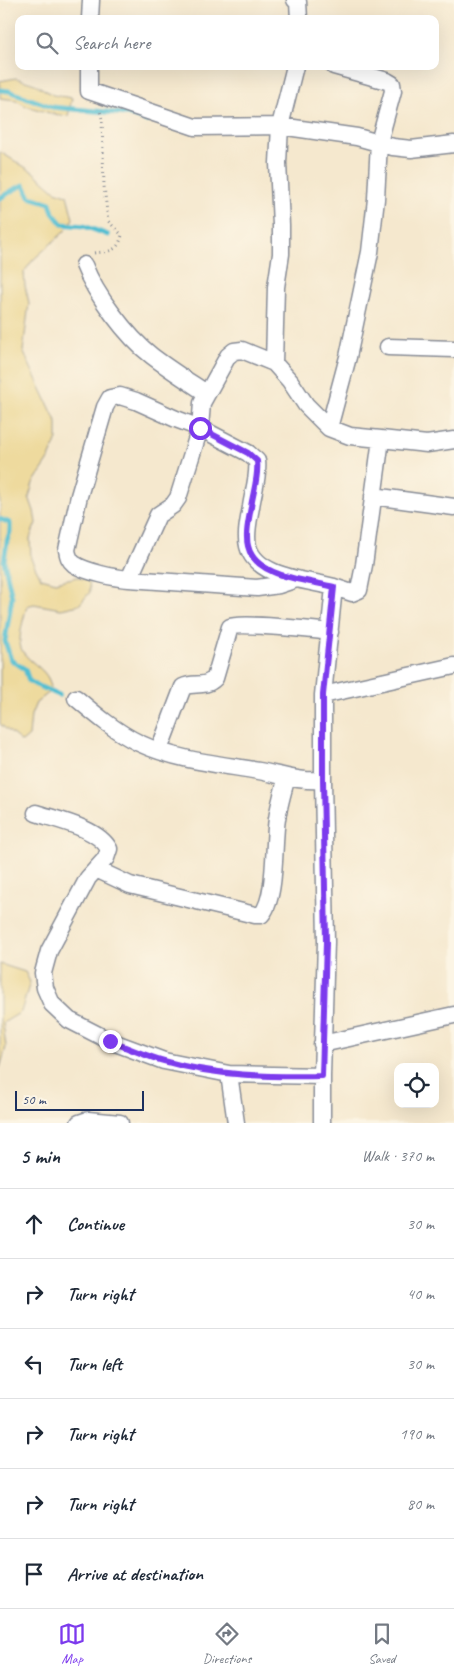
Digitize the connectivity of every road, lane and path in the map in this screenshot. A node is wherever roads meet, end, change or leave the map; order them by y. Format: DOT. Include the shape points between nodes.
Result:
graph roads {
  1 [pos="91,0"];
  2 [pos="296,0"];
  3 [pos="90,15"];
  4 [pos="300,15"];
  5 [pos="89,70"];
  6 [pos="294,70"];
  7 [pos="349,70"];
  8 [pos="89,91"];
  9 [pos="280,126"];
  10 [pos="380,142"];
  11 [pos="454,144"];
  12 [pos="84,265"];
  13 [pos="388,347"];
  14 [pos="454,349"];
  15 [pos="274,363"];
  16 [pos="206,393"];
  17 [pos="200,428"];
  18 [pos="329,428"];
  19 [pos="381,439"];
  20 [pos="454,440"];
  21 [pos="373,496"];
  22 [pos="454,507"];
  23 [pos="129,579"];
  24 [pos="297,579"];
  25 [pos="334,587"];
  26 [pos="330,632"];
  27 [pos="454,666"];
  28 [pos="323,695"];
  29 [pos="76,698"];
  30 [pos="160,750"];
  31 [pos="287,777"];
  32 [pos="323,780"];
  33 [pos="36,813"];
  34 [pos="96,869"];
  35 [pos="454,1015"];
  36 [pos="322,1044"];
  37 [pos="229,1074"];
  38 [pos="322,1076"];
  39 [pos="79,1123"];
  40 [pos="120,1123"];
  41 [pos="236,1123"];
  42 [pos="322,1123"];
  1 -- 3 [label="street"];
  2 -- 4 [label="street"];
  5 -- 8 [label="street"];
  6 -- 9 [label="street"];
  7 -- 10 [label="street" via="392,84"];
  8 -- 9 [label="street" via="195,128"];
  8 -- 12 [label="path" via="102,119 108,221 122,235 120,244 113,251 93,253"];
  9 -- 10 [label="street"];
  9 -- 15 [label="street" via="281,244"];
  10 -- 11 [label="street" via="411,149"];
  10 -- 18 [label="street" via="370,252"];
  12 -- 16 [label="street" via="88,277 121,325 151,355"];
  13 -- 14 [label="street"];
  15 -- 16 [label="street" via="242,350 234,351"];
  15 -- 18 [label="street" via="306,405"];
  16 -- 17 [label="street"];
  17 -- 23 [label="street" via="178,498 158,515"];
  17 -- 23 [label="street" via="120,396 110,398 105,407 67,550 68,557 83,568"];
  17 -- 24 [label="street" via="257,461 248,545 253,557 264,568"];
  18 -- 19 [label="street" via="350,436"];
  19 -- 20 [label="street" via="427,444"];
  19 -- 21 [label="street"];
  21 -- 22 [label="street"];
  21 -- 25 [label="street" via="359,590 352,593"];
  23 -- 24 [label="street" via="257,588"];
  24 -- 25 [label="street"];
  25 -- 26 [label="street"];
  26 -- 28 [label="street"];
  26 -- 30 [label="street" via="230,627 216,678 203,685 184,687"];
  27 -- 28 [label="street"];
  28 -- 32 [label="street"];
  29 -- 30 [label="street" via="104,722 138,743"];
  30 -- 31 [label="street"];
  31 -- 32 [label="street"];
  31 -- 34 [label="street" via="277,818 272,886 268,906 261,914 130,885"];
  32 -- 36 [label="street" via="326,942"];
  33 -- 34 [label="street" via="92,832 106,842 108,853"];
  34 -- 37 [label="street" via="49,951 43,973 52,1004 70,1020 110,1041 164,1061"];
  35 -- 36 [label="street"];
  36 -- 38 [label="street"];
  37 -- 38 [label="street"];
  37 -- 41 [label="street"];
  38 -- 42 [label="street"];
  39 -- 40 [label="street" via="88,1120"];
}
